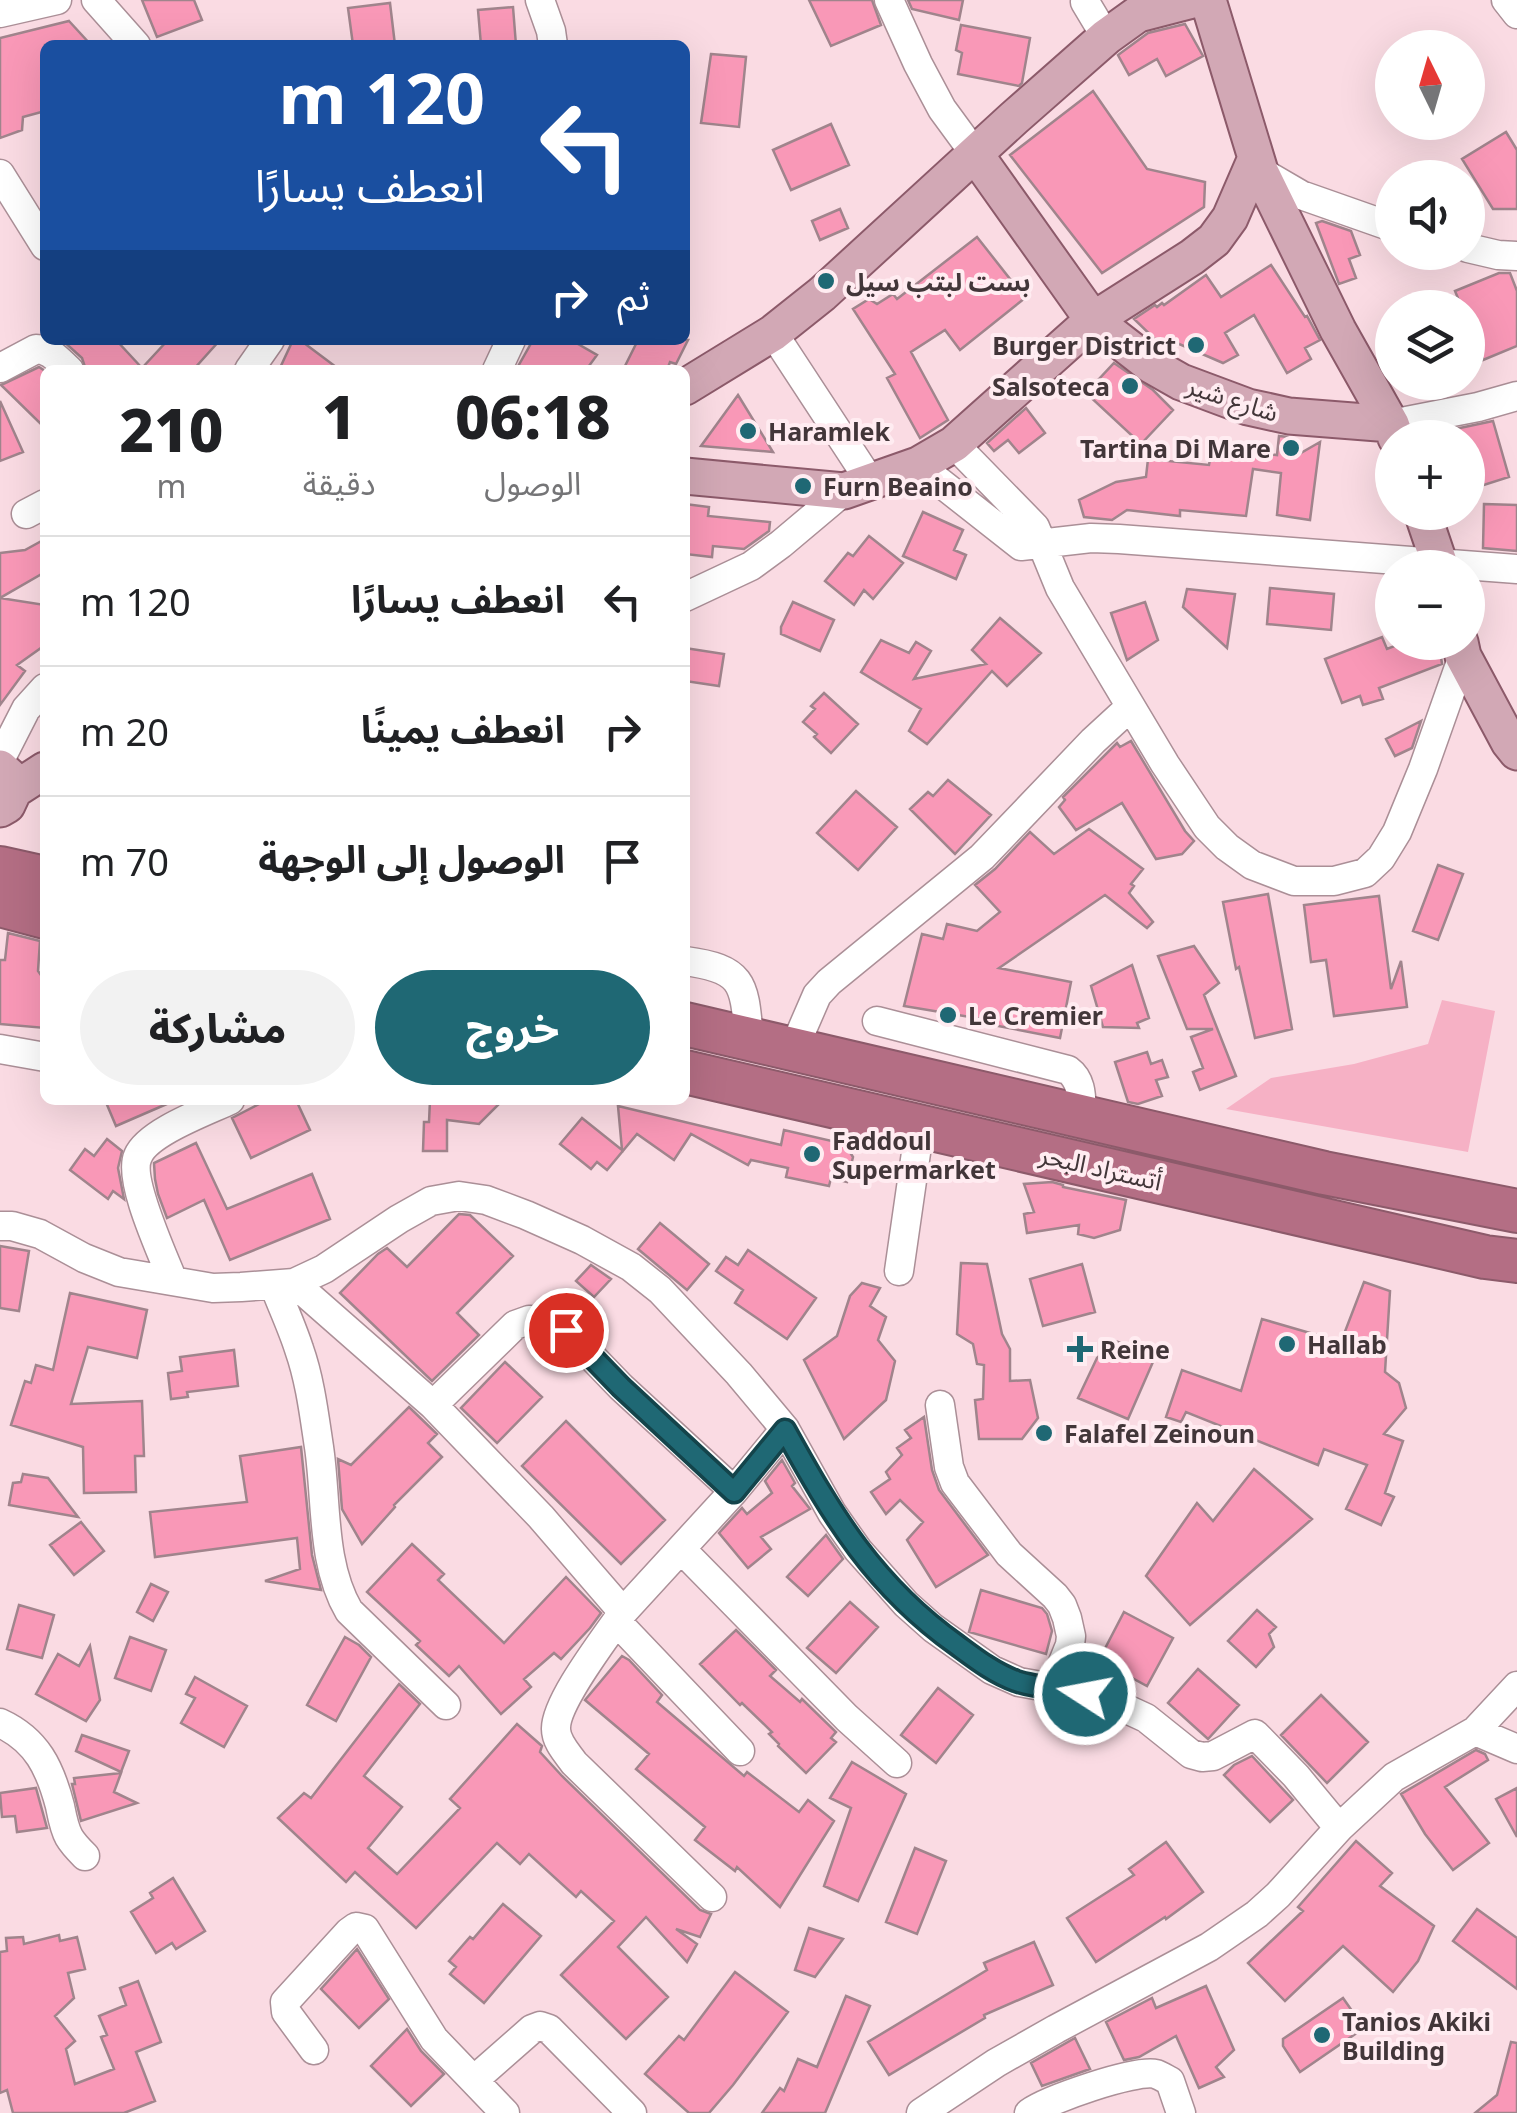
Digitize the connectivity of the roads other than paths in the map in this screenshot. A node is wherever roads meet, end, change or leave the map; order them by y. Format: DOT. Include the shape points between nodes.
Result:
graph roads {
  1 [pos="57,0"];
  2 [pos="96,0"];
  3 [pos="540,0"];
  4 [pos="889,0"];
  5 [pos="1192,0"];
  6 [pos="1208,0"];
  7 [pos="1506,0"];
  8 [pos="1085,2"];
  9 [pos="1144,7"];
  10 [pos="0,13"];
  11 [pos="1517,14"];
  12 [pos="1106,36"];
  13 [pos="132,40"];
  14 [pos="552,40"];
  15 [pos="975,154"];
  16 [pos="1258,164"];
  17 [pos="0,174"];
  18 [pos="1375,221"];
  19 [pos="40,238"];
  20 [pos="1485,251"];
  21 [pos="1517,256"];
  22 [pos="1093,320"];
  23 [pos="773,333"];
  24 [pos="40,340"];
  25 [pos="44,345"];
  26 [pos="64,365"];
  27 [pos="0,368"];
  28 [pos="690,384"];
  29 [pos="1517,396"];
  30 [pos="1388,420"];
  31 [pos="1432,420"];
  32 [pos="1375,428"];
  33 [pos="954,444"];
  34 [pos="918,465"];
  35 [pos="690,476"];
  36 [pos="857,486"];
  37 [pos="1042,546"];
  38 [pos="1375,559"];
  39 [pos="1485,567"];
  40 [pos="1517,569"];
  41 [pos="690,596"];
  42 [pos="1458,660"];
  43 [pos="1467,660"];
  44 [pos="40,694"];
  45 [pos="1130,707"];
  46 [pos="1517,752"];
  47 [pos="40,771"];
  48 [pos="3,782"];
  49 [pos="690,962"];
  50 [pos="877,1021"];
  51 [pos="690,1025"];
  52 [pos="749,1038"];
  53 [pos="794,1048"];
  54 [pos="0,1049"];
  55 [pos="40,1056"];
  56 [pos="690,1073"];
  57 [pos="220,1105"];
  58 [pos="1082,1116"];
  59 [pos="920,1125"];
  60 [pos="1517,1212"];
  61 [pos="0,1226"];
  62 [pos="1517,1261"];
  63 [pos="899,1270"];
  64 [pos="173,1281"];
  65 [pos="284,1284"];
  66 [pos="433,1405"];
  67 [pos="940,1405"];
  68 [pos="785,1430"];
  69 [pos="734,1492"];
  70 [pos="682,1550"];
  71 [pos="620,1617"];
  72 [pos="1517,1686"];
  73 [pos="1053,1687"];
  74 [pos="446,1704"];
  75 [pos="0,1723"];
  76 [pos="1474,1731"];
  77 [pos="1517,1749"];
  78 [pos="740,1752"];
  79 [pos="898,1763"];
  80 [pos="1339,1828"];
  81 [pos="85,1856"];
  82 [pos="712,1897"];
  83 [pos="314,2050"];
  84 [pos="474,2080"];
  85 [pos="505,2113"];
  86 [pos="632,2113"];
  87 [pos="921,2113"];
  88 [pos="1028,2113"];
  89 [pos="1181,2113"];
  1 -- 10 [label="street"];
  2 -- 13 [label="street"];
  3 -- 14 [label="street"];
  4 -- 15 [label="street" via="942,109"];
  5 -- 9 [label="main road"];
  6 -- 16 [label="main road"];
  7 -- 11 [label="street"];
  8 -- 12 [label="street"];
  9 -- 12 [label="main road"];
  12 -- 15 [label="main road"];
  15 -- 22 [label="main road, شارع شير"];
  15 -- 23 [label="main road"];
  16 -- 18 [label="street" via="1302,195"];
  16 -- 22 [label="main road" via="1214,240"];
  16 -- 30 [label="main road"];
  17 -- 19 [label="street"];
  20 -- 21 [label="street"];
  22 -- 32 [label="main road, شارع شير" via="1151,365 1214,396 1288,416"];
  22 -- 33 [label="main road"];
  23 -- 28 [label="main road"];
  23 -- 36 [label="street"];
  24 -- 27 [label="street"];
  25 -- 26 [label="street"];
  29 -- 31 [label="street"];
  33 -- 34 [label="main road"];
  33 -- 37 [label="street" via="1035,527"];
  34 -- 36 [label="main road"];
  34 -- 37 [label="street" via="1014,542"];
  35 -- 36 [label="main road"];
  36 -- 41 [label="street" via="751,566"];
  37 -- 38 [label="street" via="1120,538"];
  37 -- 45 [label="street"];
  39 -- 40 [label="street"];
  42 -- 45 [label="street" via="1398,832 1364,873 1334,880 1294,881 1252,865 1228,847 1192,806"];
  43 -- 46 [label="main road"];
  44 -- 48 [label="street" via="26,710"];
  45 -- 53 [label="street" via="982,857 829,982"];
  47 -- 48 [label="main road"];
  49 -- 52 [label="street" via="736,979 745,995"];
  50 -- 58 [label="street" via="1068,1070 1081,1090"];
  51 -- 52 [label="highway, أتستراد البحر"];
  52 -- 53 [label="highway, أتستراد البحر"];
  53 -- 58 [label="highway, أتستراد البحر"];
  54 -- 55 [label="street"];
  56 -- 59 [label="highway, أتستراد البحر"];
  57 -- 64 [label="street" via="148,1144 134,1168"];
  58 -- 60 [label="highway, أتستراد البحر"];
  59 -- 62 [label="highway, أتستراد البحر"];
  59 -- 63 [label="street"];
  61 -- 64 [label="street" via="40,1234 119,1272"];
  64 -- 65 [label="street" via="213,1288"];
  65 -- 66 [label="street"];
  65 -- 68 [label="street" via="324,1269 431,1201 486,1200 631,1267 660,1290"];
  65 -- 74 [label="street" via="309,1387 340,1596"];
  66 -- 69 [label="street" via="515,1325 547,1322 566,1330"];
  66 -- 71 [label="street" via="542,1517"];
  67 -- 73 [label="street" via="955,1484 1068,1618 1070,1646"];
  68 -- 69 [label="street"];
  68 -- 73 [label="street" via="832,1514 906,1604 992,1670"];
  69 -- 70 [label="street"];
  70 -- 71 [label="street"];
  70 -- 79 [label="street"];
  71 -- 78 [label="street"];
  71 -- 82 [label="street" via="559,1712 556,1730 574,1763"];
  72 -- 76 [label="street"];
  73 -- 80 [label="street" via="1146,1718 1202,1757 1255,1734"];
  75 -- 81 [label="street" via="17,1731 45,1762 67,1834"];
  76 -- 77 [label="street"];
  76 -- 80 [label="street" via="1394,1777"];
  80 -- 87 [label="street" via="1257,1914 1209,1948 1056,2028"];
  83 -- 84 [label="street" via="285,2002 356,1927 365,1930 434,2039"];
  84 -- 85 [label="street"];
  84 -- 86 [label="street" via="540,2026"];
  88 -- 89 [label="street" via="1074,2093 1154,2073 1170,2081"];
}
